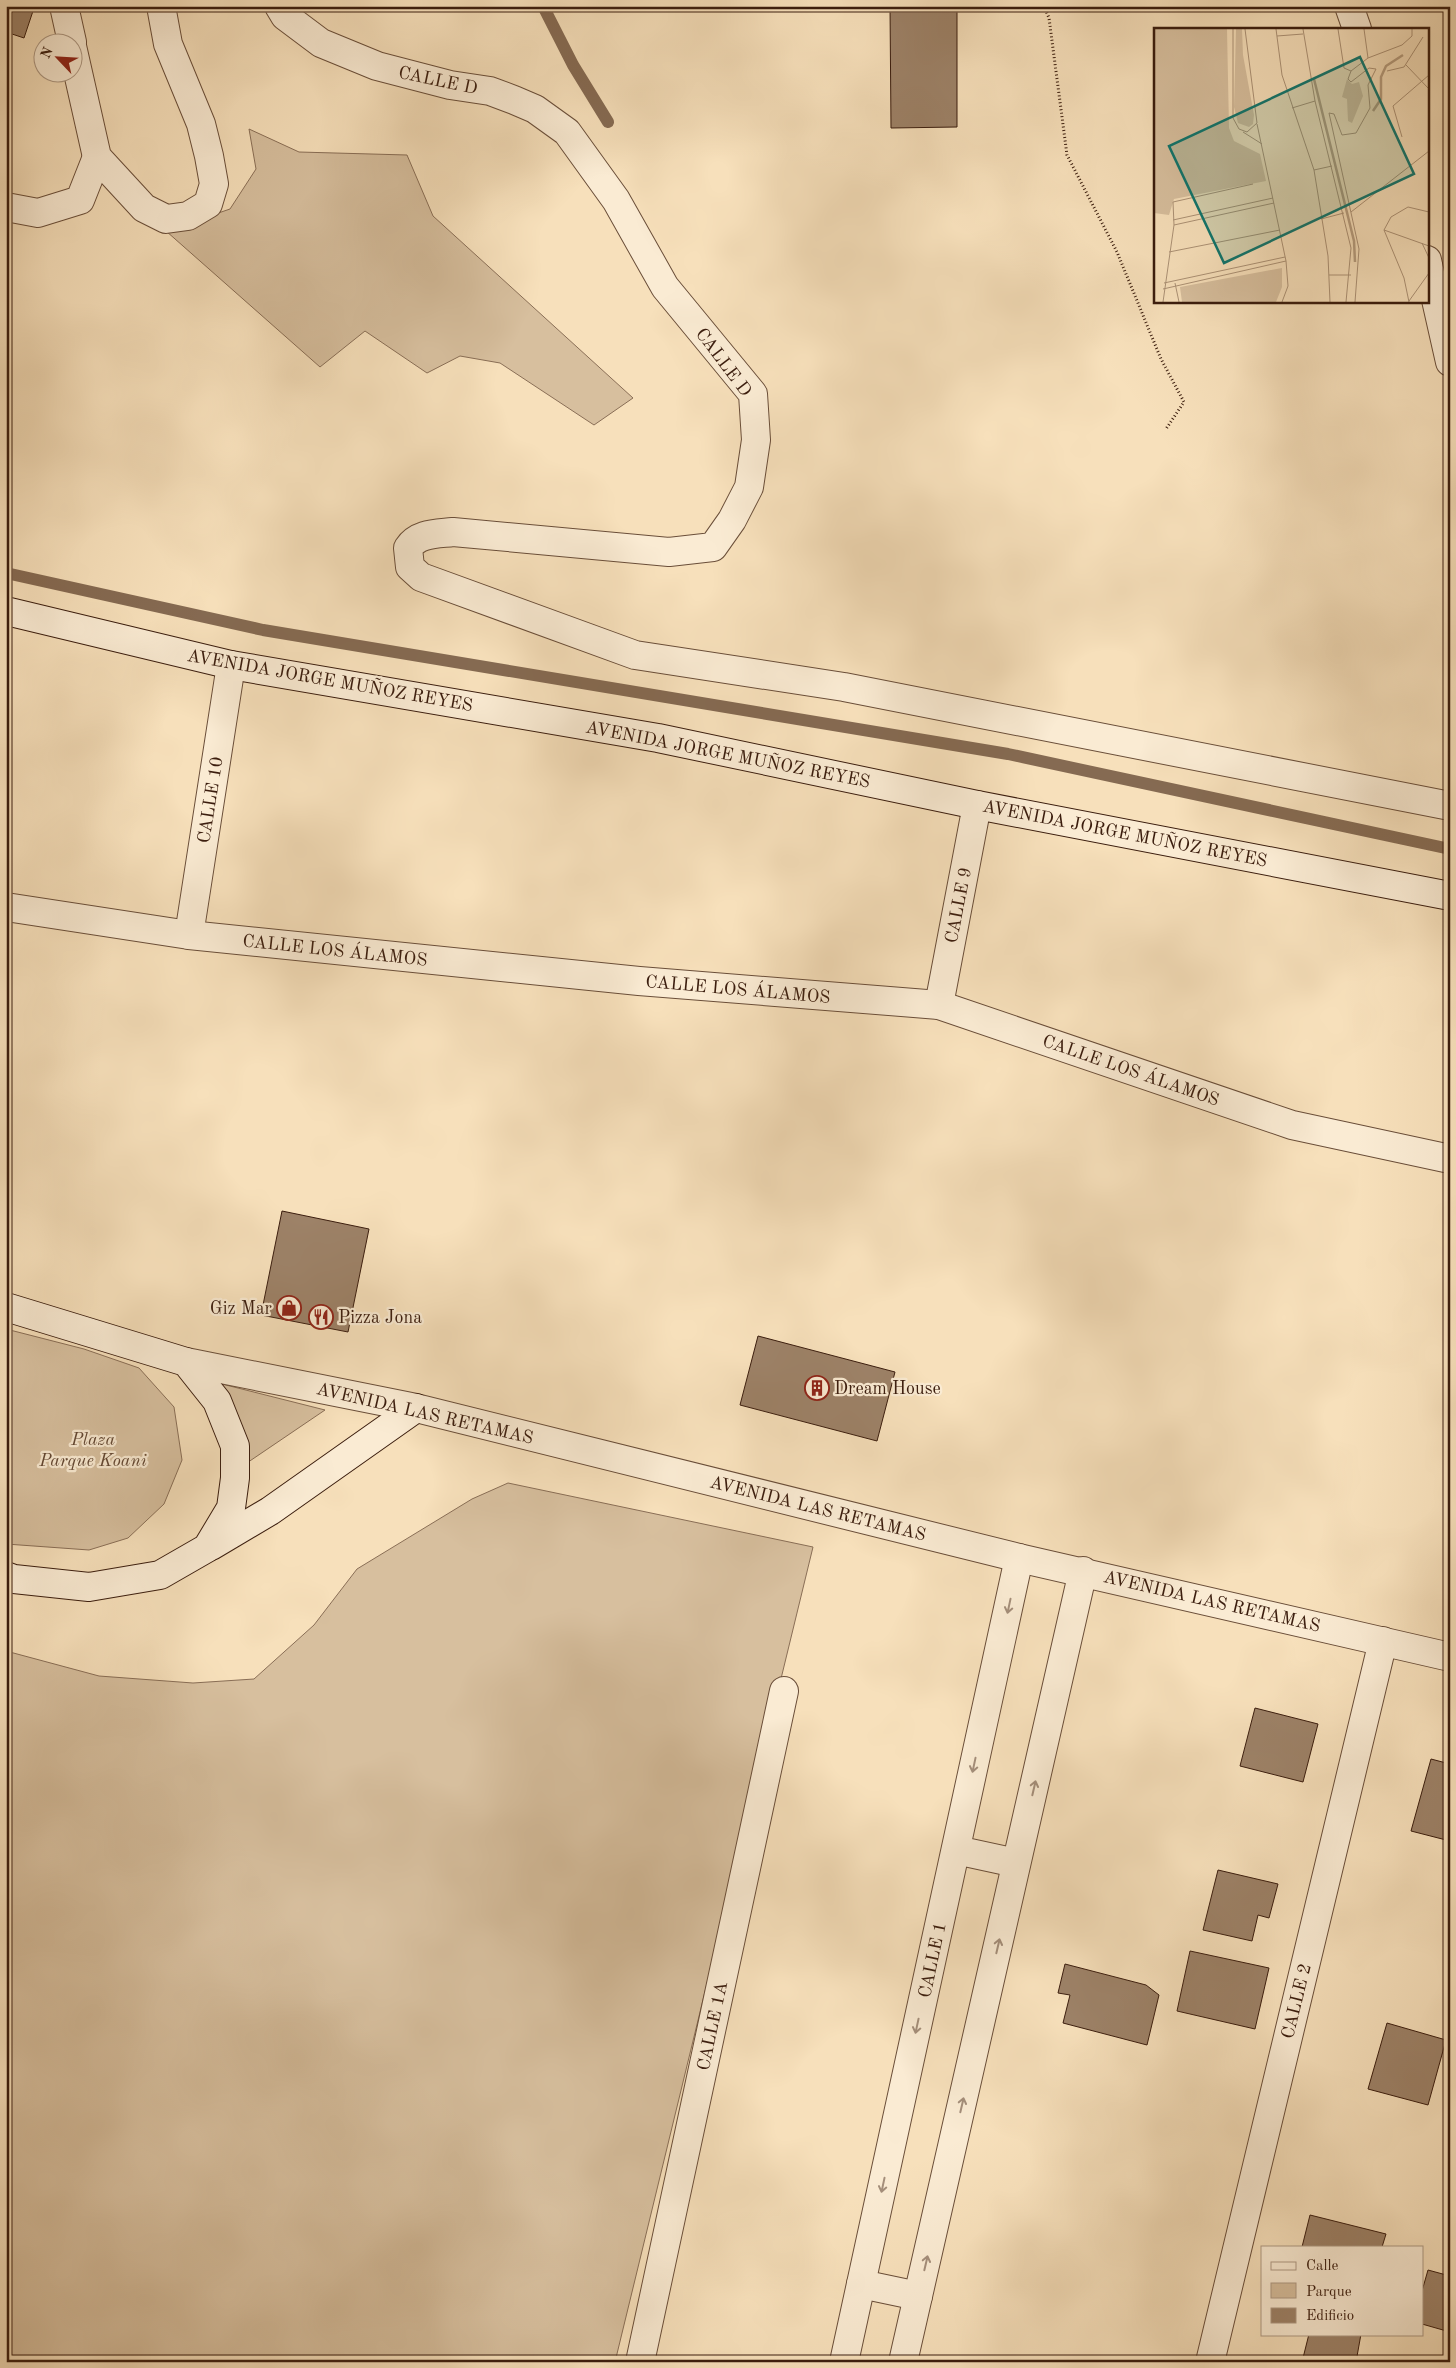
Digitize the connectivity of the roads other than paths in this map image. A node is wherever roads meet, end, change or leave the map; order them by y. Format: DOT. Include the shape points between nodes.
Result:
graph roads {
  1 [pos="64,6"];
  2 [pos="161,6"];
  3 [pos="278,6"];
  4 [pos="1349,6"];
  5 [pos="1357,28"];
  6 [pos="70,32"];
  7 [pos="80,82"];
  8 [pos="97,157"];
  9 [pos="6,207"];
  10 [pos="1428,264"];
  11 [pos="1450,362"];
  12 [pos="6,611"];
  13 [pos="231,665"];
  14 [pos="977,805"];
  15 [pos="1450,806"];
  16 [pos="1450,896"];
  17 [pos="6,907"];
  18 [pos="189,935"];
  19 [pos="939,1005"];
  20 [pos="1450,1159"];
  21 [pos="6,1307"];
  22 [pos="186,1362"];
  23 [pos="416,1408"];
  24 [pos="207,1548"];
  25 [pos="1019,1558"];
  26 [pos="1083,1571"];
  27 [pos="6,1576"];
  28 [pos="1383,1641"];
  29 [pos="1450,1657"];
  30 [pos="784,1691"];
  31 [pos="956,1850"];
  32 [pos="1016,1863"];
  33 [pos="861,2284"];
  34 [pos="918,2296"];
  35 [pos="640,2362"];
  36 [pos="844,2362"];
  37 [pos="903,2362"];
  38 [pos="1210,2362"];
  1 -- 6 [label="street"];
  2 -- 8 [label="street" via="168,44 210,156 214,184 208,204 188,216 166,219 144,208"];
  3 -- 15 [label="street, CALLE D" via="285,16 321,43 377,66 450,85 490,91 535,109 567,132 616,200 664,287 753,394 756,440 749,487 713,547 669,552 453,532 413,540 408,548 410,568 421,578 635,655 844,687"];
  4 -- 5 [label="street"];
  7 -- 8 [label="street"];
  8 -- 9 [label="street" via="80,200 38,213"];
  10 -- 11 [label="street"];
  12 -- 13 [label="street, AVENIDA JORGE MUÑOZ REYES"];
  13 -- 14 [label="street, AVENIDA JORGE MUÑOZ REYES" via="658,738"];
  13 -- 18 [label="street, CALLE 10"];
  14 -- 16 [label="street, AVENIDA JORGE MUÑOZ REYES"];
  14 -- 19 [label="street, CALLE 9"];
  17 -- 18 [label="street, CALLE LOS ÁLAMOS"];
  18 -- 19 [label="street, CALLE LOS ÁLAMOS" via="639,981"];
  19 -- 20 [label="street, CALLE LOS ÁLAMOS" via="1292,1125"];
  21 -- 22 [label="street, AVENIDA LAS RETAMAS"];
  22 -- 23 [label="street, AVENIDA LAS RETAMAS"];
  22 -- 24 [label="street" via="218,1401 235,1446 231,1508"];
  23 -- 24 [label="street" via="270,1510"];
  23 -- 25 [label="street, AVENIDA LAS RETAMAS"];
  24 -- 27 [label="street" via="160,1575 89,1587"];
  25 -- 26 [label="street, AVENIDA LAS RETAMAS"];
  25 -- 31 [label="street, CALLE 1, one-way"];
  26 -- 28 [label="street, AVENIDA LAS RETAMAS"];
  32 -- 26 [label="street, one-way"];
  28 -- 29 [label="street, AVENIDA LAS RETAMAS"];
  28 -- 38 [label="street, CALLE 2"];
  30 -- 35 [label="street, CALLE 1A"];
  31 -- 32 [label="street"];
  31 -- 33 [label="street, CALLE 1, one-way"];
  34 -- 32 [label="street, one-way"];
  33 -- 34 [label="street"];
  33 -- 36 [label="street, CALLE 1"];
  34 -- 37 [label="street"];
}
